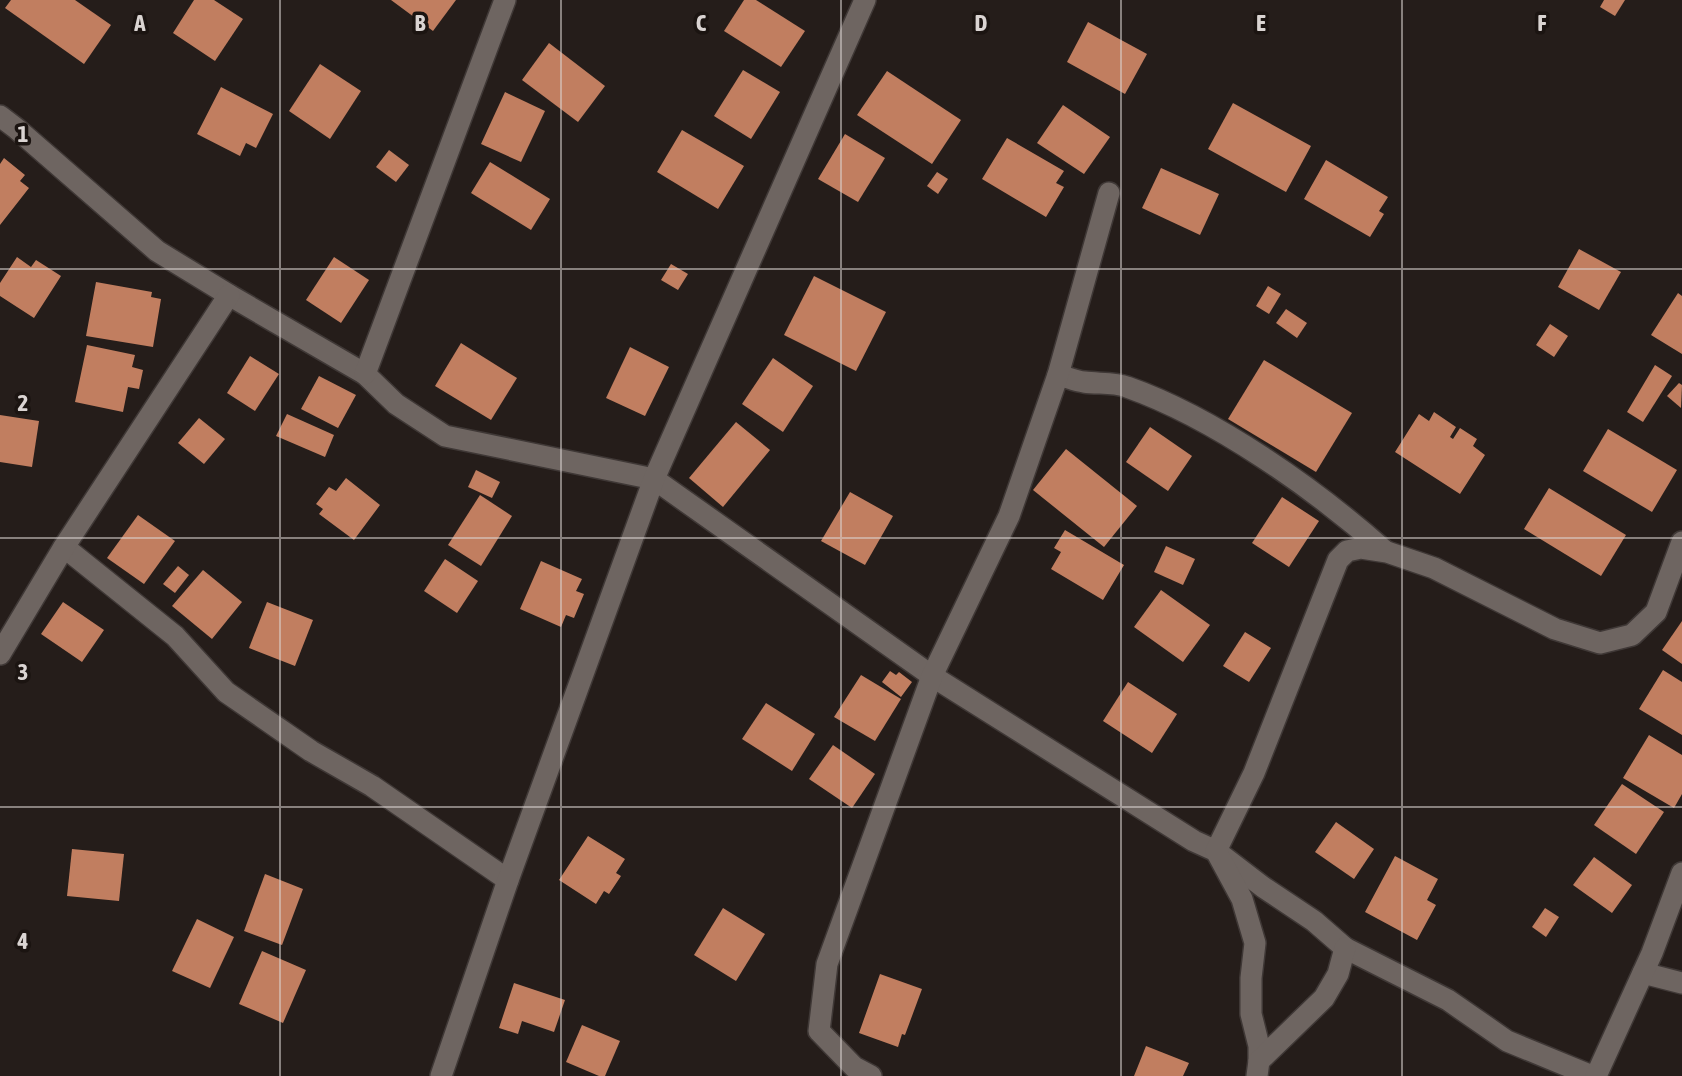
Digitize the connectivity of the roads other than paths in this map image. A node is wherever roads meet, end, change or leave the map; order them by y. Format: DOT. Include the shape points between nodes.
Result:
graph roads {
  1 [pos="505,0"];
  2 [pos="865,0"];
  3 [pos="0,116"];
  4 [pos="1109,193"];
  5 [pos="229,296"];
  6 [pos="365,374"];
  7 [pos="1058,375"];
  8 [pos="654,479"];
  9 [pos="1682,542"];
  10 [pos="64,547"];
  11 [pos="1387,552"];
  12 [pos="0,654"];
  13 [pos="932,676"];
  14 [pos="1216,851"];
  15 [pos="1682,873"];
  16 [pos="508,880"];
  17 [pos="1345,948"];
  18 [pos="1643,973"];
  19 [pos="1682,983"];
  20 [pos="1258,1068"];
  21 [pos="441,1076"];
  22 [pos="871,1076"];
  23 [pos="1594,1076"];
  1 -- 6 [label="street"];
  2 -- 8 [label="street"];
  3 -- 5 [label="street" via="157,251"];
  4 -- 7 [label="street"];
  5 -- 6 [label="street"];
  5 -- 10 [label="street"];
  6 -- 8 [label="street" via="396,404 445,436"];
  7 -- 11 [label="street" via="1123,386 1170,404 1232,438 1343,513"];
  7 -- 13 [label="street" via="1009,516"];
  8 -- 13 [label="street"];
  8 -- 16 [label="street"];
  9 -- 11 [label="street" via="1656,612 1632,635 1600,643 1555,629 1434,568"];
  10 -- 12 [label="street"];
  10 -- 16 [label="street" via="174,636 226,692"];
  11 -- 14 [label="street" via="1362,548 1347,551 1338,561 1254,773"];
  13 -- 14 [label="street"];
  13 -- 22 [label="street" via="827,964 819,1031 854,1067"];
  14 -- 17 [label="street"];
  14 -- 20 [label="street" via="1242,899 1255,943 1251,1014 1259,1046"];
  15 -- 18 [label="street"];
  16 -- 21 [label="street"];
  17 -- 20 [label="street" via="1338,974 1324,998"];
  17 -- 23 [label="street" via="1448,1000 1507,1041"];
  18 -- 19 [label="street"];
  18 -- 23 [label="street"];
}
